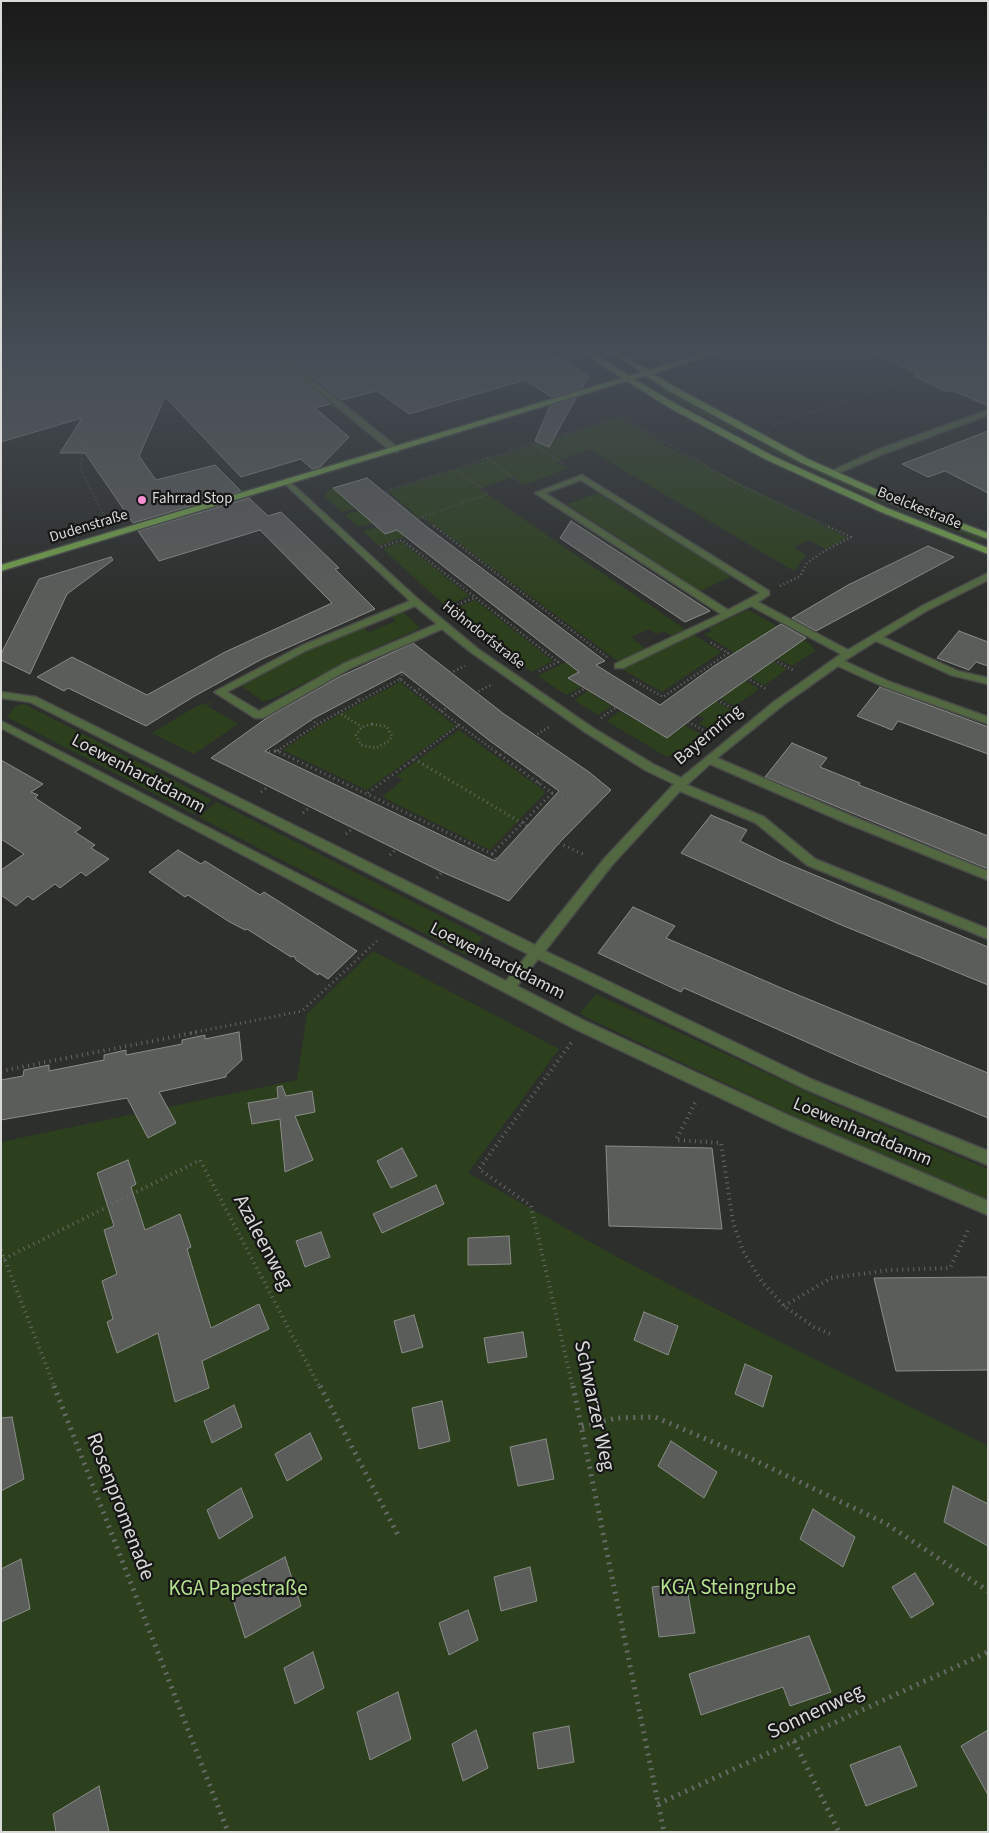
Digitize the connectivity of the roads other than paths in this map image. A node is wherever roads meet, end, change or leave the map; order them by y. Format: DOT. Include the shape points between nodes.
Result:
graph roads {
  1 [pos="375,434"];
  2 [pos="449,434"];
  3 [pos="723,434"];
  4 [pos="746,434"];
  5 [pos="753,434"];
  6 [pos="930,434"];
  7 [pos="733,439"];
  8 [pos="395,450"];
  9 [pos="831,473"];
  10 [pos="288,482"];
  11 [pos="988,536"];
  12 [pos="988,550"];
  13 [pos="1,568"];
  14 [pos="988,576"];
  15 [pos="416,602"];
  16 [pos="751,602"];
  17 [pos="728,614"];
  18 [pos="443,625"];
  19 [pos="875,637"];
  20 [pos="848,654"];
  21 [pos="837,662"];
  22 [pos="619,666"];
  23 [pos="988,681"];
  24 [pos="1,695"];
  25 [pos="988,721"];
  26 [pos="1,724"];
  27 [pos="709,759"];
  28 [pos="680,784"];
  29 [pos="988,876"];
  30 [pos="988,934"];
  31 [pos="536,952"];
  32 [pos="508,988"];
  33 [pos="988,1158"];
  34 [pos="988,1208"];
  1 -- 8 [label="street"];
  2 -- 8 [label="main road, Dudenstraße"];
  3 -- 7 [label="main road, Boelckestraße"];
  4 -- 7 [label="main road"];
  5 -- 9 [label="main road, Boelckestraße"];
  6 -- 9 [label="street"];
  7 -- 12 [label="main road, Boelckestraße" via="839,490"];
  8 -- 10 [label="main road, Dudenstraße"];
  9 -- 11 [label="main road, Boelckestraße"];
  10 -- 13 [label="main road, Dudenstraße"];
  10 -- 15 [label="street, Höhndorfstraße"];
  14 -- 19 [label="street, Bayernring"];
  15 -- 18 [label="street, Höhndorfstraße"];
  15 -- 18 [label="street" via="304,648 219,692 259,716 347,666"];
  16 -- 17 [label="street"];
  16 -- 17 [label="street" via="766,593 582,477 538,493"];
  16 -- 20 [label="street"];
  17 -- 22 [label="street"];
  18 -- 28 [label="street, Höhndorfstraße" via="549,704"];
  19 -- 20 [label="street, Bayernring"];
  19 -- 23 [label="street" via="956,673"];
  20 -- 21 [label="street, Bayernring"];
  21 -- 25 [label="street" via="878,681"];
  21 -- 27 [label="street, Bayernring" via="772,708"];
  24 -- 31 [label="street, Loewenhardtdamm" via="32,699"];
  26 -- 32 [label="street, Loewenhardtdamm"];
  27 -- 28 [label="street, Bayernring"];
  27 -- 29 [label="street"];
  28 -- 30 [label="street, Höhndorfstraße" via="760,820 811,862"];
  28 -- 31 [label="street, Bayernring" via="608,862"];
  31 -- 32 [label="street, Bayernring"];
  31 -- 33 [label="street, Loewenhardtdamm" via="808,1084"];
  32 -- 34 [label="street, Loewenhardtdamm" via="787,1122"];
}
